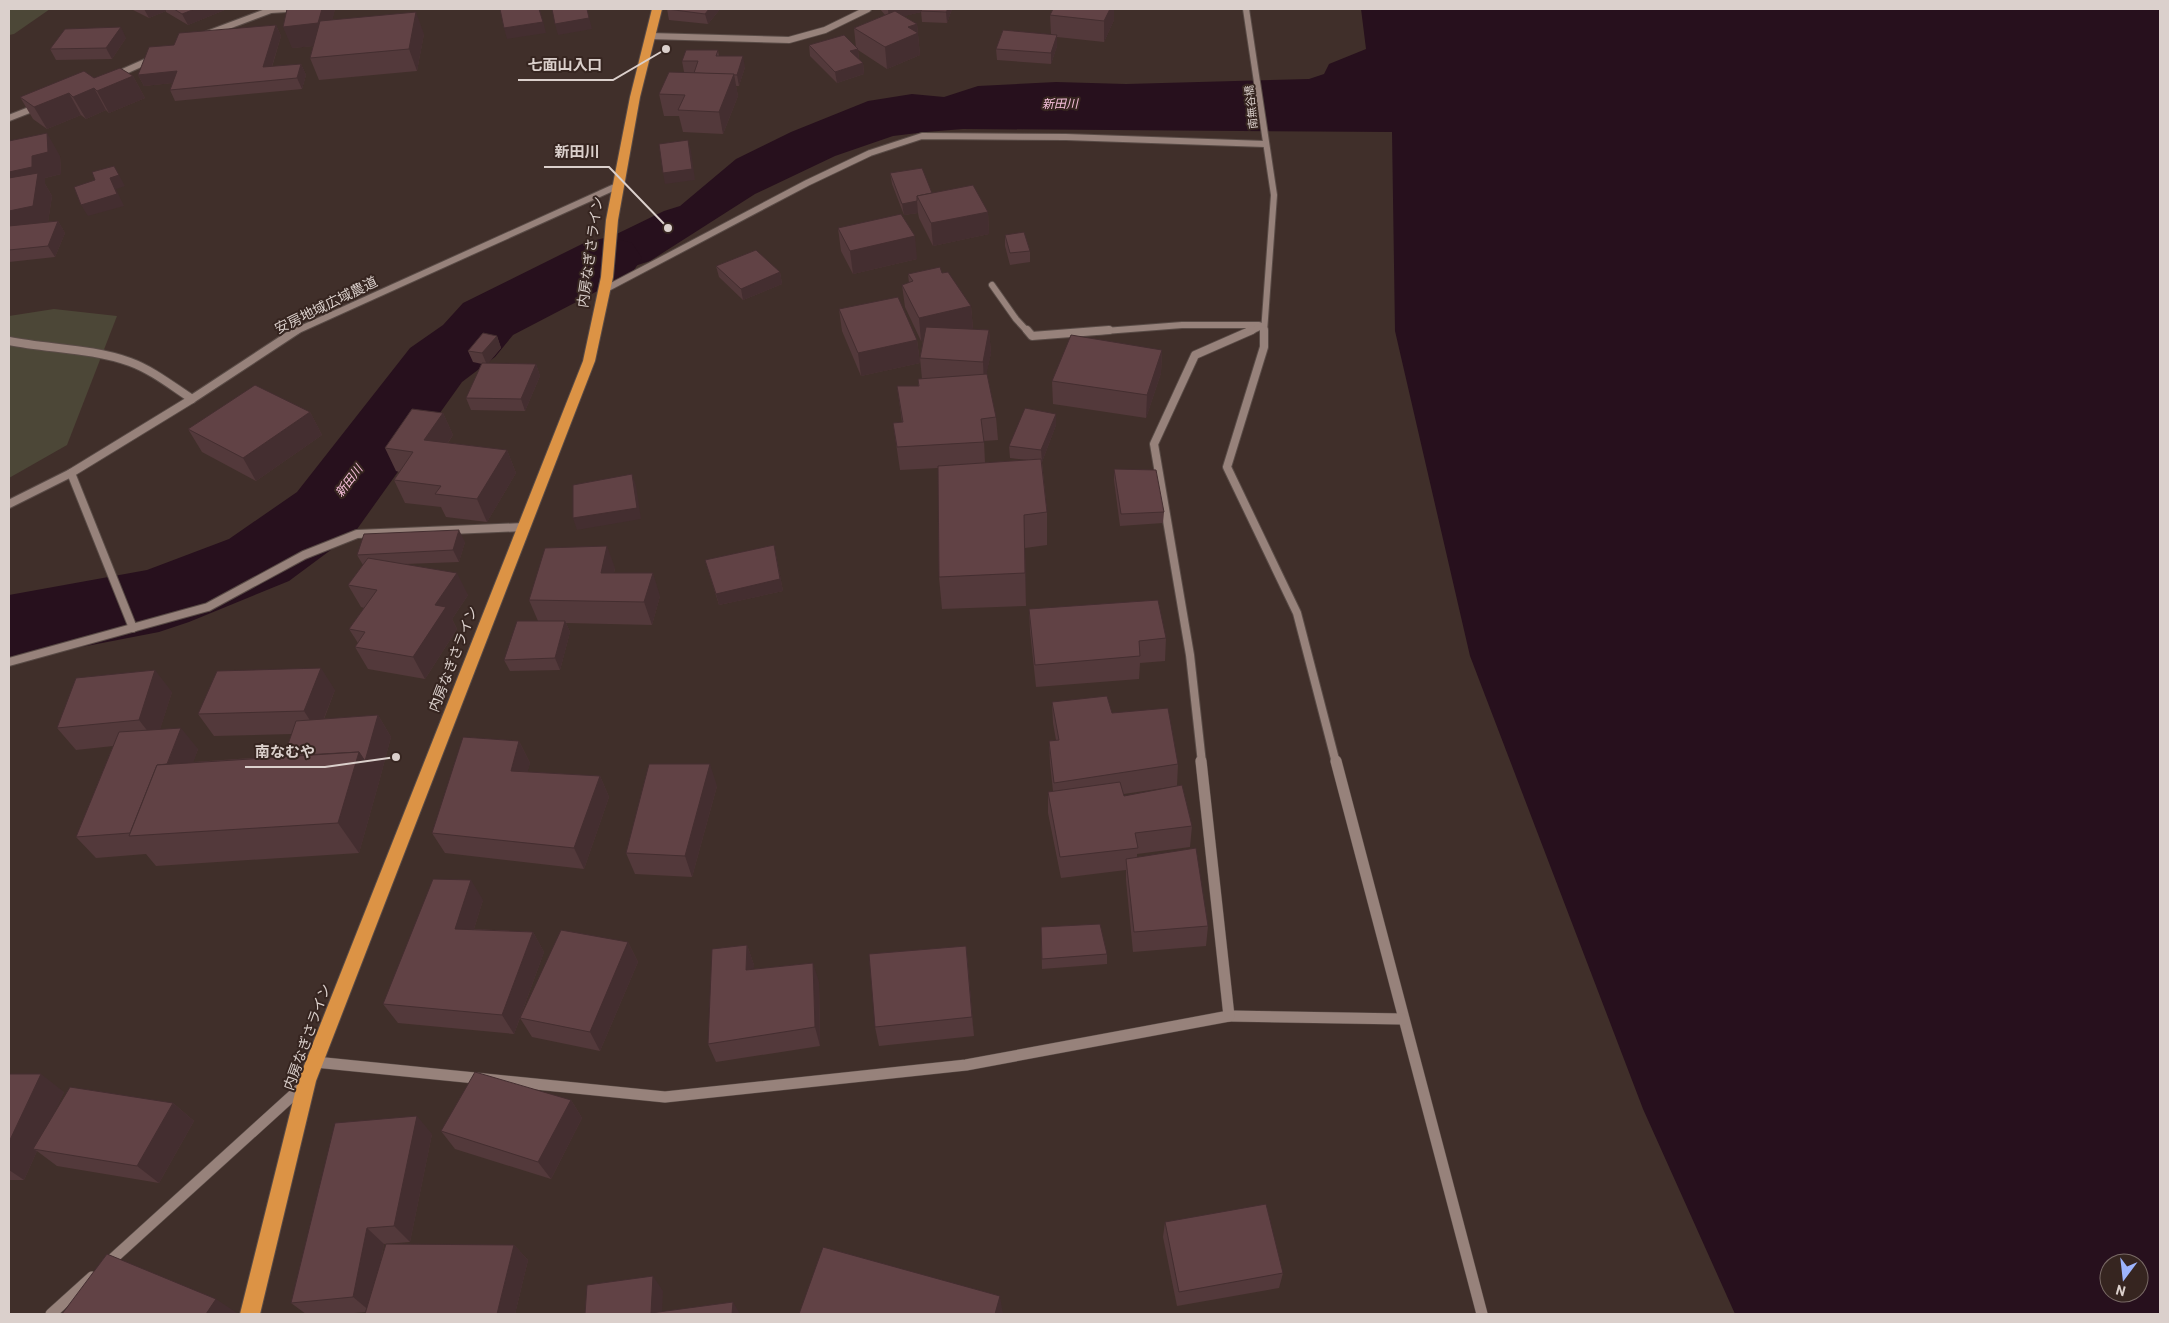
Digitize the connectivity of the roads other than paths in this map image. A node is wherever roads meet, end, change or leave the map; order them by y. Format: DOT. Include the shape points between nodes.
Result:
graph roads {
  1 [pos="288,9"];
  2 [pos="657,9"];
  3 [pos="868,9"];
  4 [pos="1246,9"];
  5 [pos="202,35"];
  6 [pos="650,36"];
  7 [pos="160,55"];
  8 [pos="107,79"];
  9 [pos="42,104"];
  10 [pos="9,118"];
  11 [pos="1265,140"];
  12 [pos="618,186"];
  13 [pos="606,284"];
  14 [pos="992,285"];
  15 [pos="1264,325"];
  16 [pos="9,341"];
  17 [pos="192,399"];
  18 [pos="71,473"];
  19 [pos="9,504"];
  20 [pos="524,527"];
  21 [pos="133,628"];
  22 [pos="9,662"];
  23 [pos="1229,1016"];
  24 [pos="1403,1019"];
  25 [pos="315,1062"];
  26 [pos="308,1081"];
  27 [pos="51,1314"];
  28 [pos="250,1314"];
  29 [pos="1482,1314"];
  1 -- 5 [label="street" via="271,10"];
  2 -- 6 [label="highway, 内房なぎさライン"];
  3 -- 6 [label="street" via="825,30 789,40"];
  4 -- 11 [label="street, 南無谷橋"];
  6 -- 12 [label="highway, 内房なぎさライン" via="634,97"];
  7 -- 8 [label="street"];
  9 -- 10 [label="street"];
  11 -- 13 [label="street" via="922,136 870,153"];
  11 -- 15 [label="street, 南無谷橋" via="1274,194"];
  12 -- 13 [label="highway, 内房なぎさライン"];
  12 -- 17 [label="street, 安房地域広域農道" via="293,332"];
  13 -- 20 [label="highway, 内房なぎさライン" via="589,361"];
  14 -- 15 [label="street" via="1032,336 1182,324"];
  15 -- 23 [label="street" via="1195,354 1154,444 1190,655"];
  15 -- 24 [label="street, 南無谷橋" via="1264,347 1227,467 1297,613"];
  16 -- 17 [label="street" via="110,357 143,367"];
  17 -- 18 [label="street, 安房地域広域農道"];
  18 -- 19 [label="street, 安房地域広域農道"];
  18 -- 21 [label="street"];
  20 -- 21 [label="lane" via="356,534 304,555 208,607"];
  20 -- 25 [label="highway, 内房なぎさライン"];
  21 -- 22 [label="lane"];
  23 -- 24 [label="lane"];
  23 -- 25 [label="street" via="966,1065 665,1097"];
  24 -- 29 [label="street, 南無谷橋"];
  25 -- 26 [label="highway, 内房なぎさライン"];
  26 -- 27 [label="street"];
  26 -- 28 [label="highway, 内房なぎさライン"];
}
